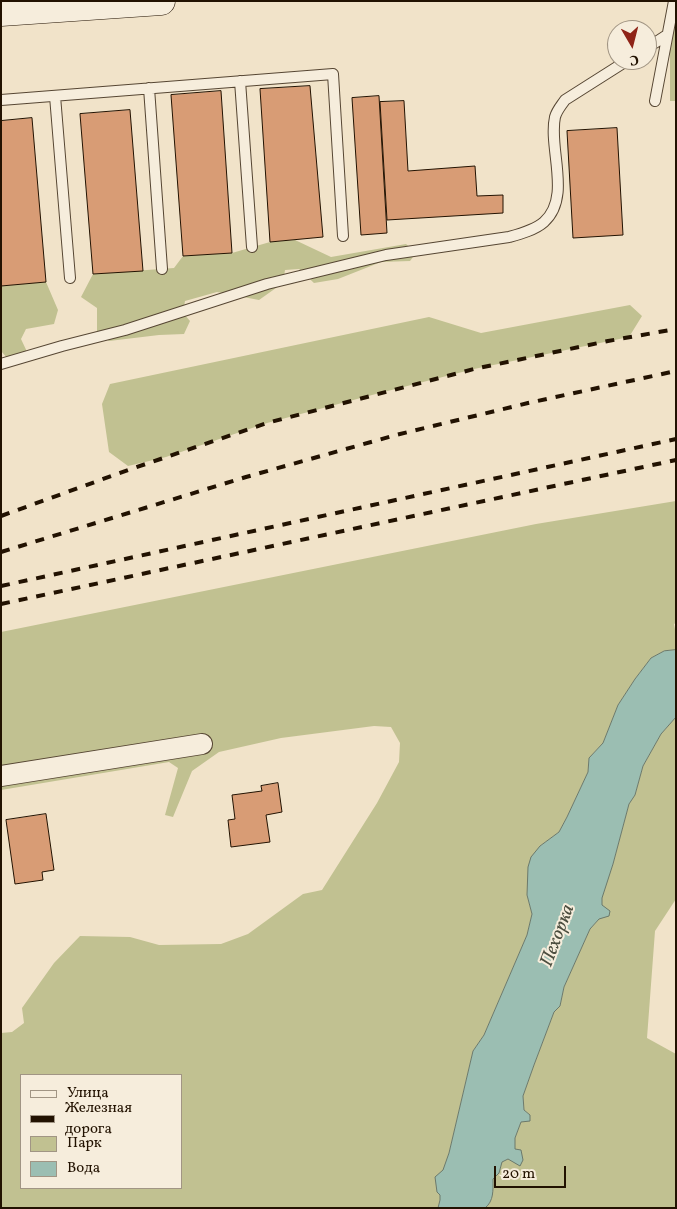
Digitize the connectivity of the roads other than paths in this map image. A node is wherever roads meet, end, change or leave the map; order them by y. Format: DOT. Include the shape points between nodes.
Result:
graph roads {
  1 [pos="161,1"];
  2 [pos="674,1"];
  3 [pos="43,5"];
  4 [pos="1,12"];
  5 [pos="667,35"];
  6 [pos="657,42"];
  7 [pos="612,70"];
  8 [pos="240,81"];
  9 [pos="149,88"];
  10 [pos="55,96"];
  11 [pos="1,100"];
  12 [pos="655,101"];
  13 [pos="343,236"];
  14 [pos="252,247"];
  15 [pos="162,269"];
  16 [pos="70,278"];
  17 [pos="1,364"];
  18 [pos="202,744"];
  19 [pos="1,776"];
  1 -- 3 [label="main road"];
  2 -- 5 [label="lane"];
  3 -- 4 [label="main road"];
  5 -- 6 [label="lane"];
  5 -- 12 [label="lane"];
  7 -- 17 [label="lane" via="565,100 558,109 554,129 558,187 555,207 544,222 528,231 509,237 386,255 267,284 125,330"];
  8 -- 9 [label="lane"];
  8 -- 13 [label="lane" via="333,74"];
  8 -- 14 [label="lane"];
  9 -- 10 [label="lane"];
  9 -- 15 [label="lane"];
  10 -- 11 [label="lane"];
  10 -- 16 [label="lane"];
  18 -- 19 [label="street"];
}
